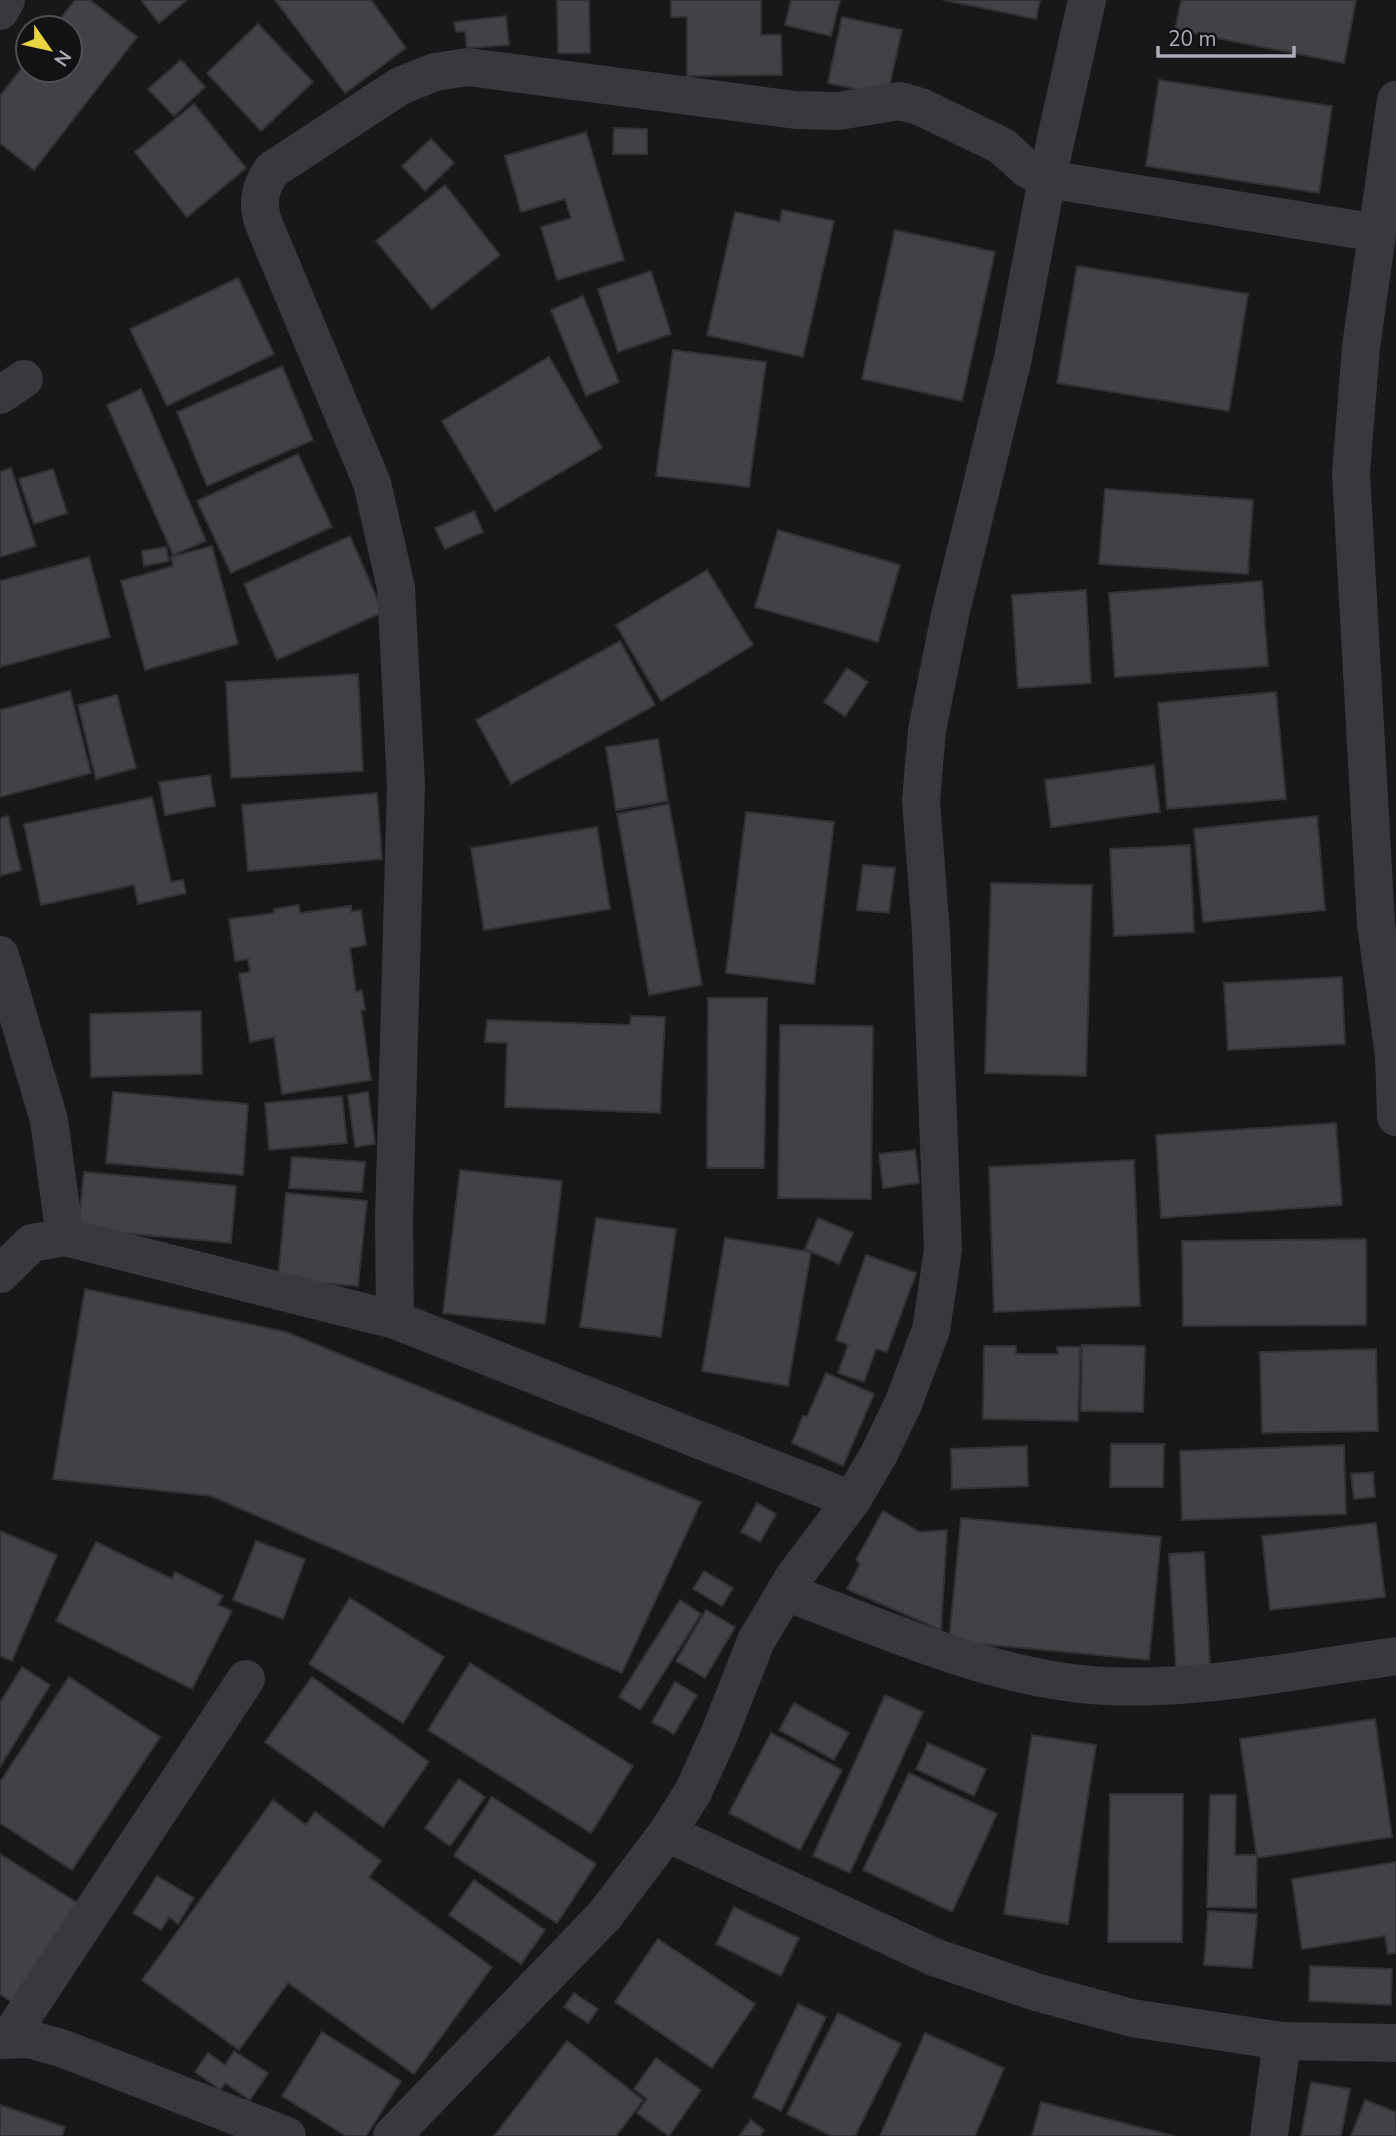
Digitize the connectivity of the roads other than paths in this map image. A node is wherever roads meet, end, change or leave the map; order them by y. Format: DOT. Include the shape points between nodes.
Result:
graph roads {
  1 [pos="6,0"];
  2 [pos="1087,0"];
  3 [pos="0,11"];
  4 [pos="1396,100"];
  5 [pos="1047,179"];
  6 [pos="1377,233"];
  7 [pos="0,955"];
  8 [pos="1396,1118"];
  9 [pos="65,1237"];
  10 [pos="0,1274"];
  11 [pos="395,1320"];
  12 [pos="852,1500"];
  13 [pos="786,1592"];
  14 [pos="1396,1656"];
  15 [pos="246,1679"];
  16 [pos="667,1833"];
  17 [pos="4,2039"];
  18 [pos="1282,2041"];
  19 [pos="1396,2043"];
  20 [pos="287,2136"];
  21 [pos="392,2136"];
  22 [pos="1269,2136"];
  1 -- 3 [label="street"];
  2 -- 5 [label="street"];
  4 -- 6 [label="street"];
  5 -- 6 [label="street"];
  5 -- 11 [label="street" via="1027,169 1002,146 921,107 900,102 838,111 796,110 468,67 435,72 400,86 287,159 263,182 258,206 262,222 372,483 396,588 406,785"];
  5 -- 12 [label="street" via="1013,358 927,730 921,801 932,945 943,1250 931,1330 891,1429"];
  6 -- 8 [label="street" via="1361,347 1351,473 1376,924 1394,1055"];
  7 -- 9 [label="street" via="50,1120"];
  9 -- 10 [label="street" via="32,1243"];
  9 -- 11 [label="street"];
  11 -- 12 [label="street"];
  12 -- 13 [label="street"];
  13 -- 14 [label="street" via="976,1663 1089,1685 1267,1675"];
  13 -- 16 [label="street" via="756,1642 719,1735"];
  15 -- 17 [label="street"];
  16 -- 18 [label="street" via="934,1958 1132,2018"];
  16 -- 21 [label="street" via="606,1915"];
  17 -- 20 [label="street" via="29,2039 64,2049"];
  18 -- 19 [label="street"];
  18 -- 22 [label="street"];
}
